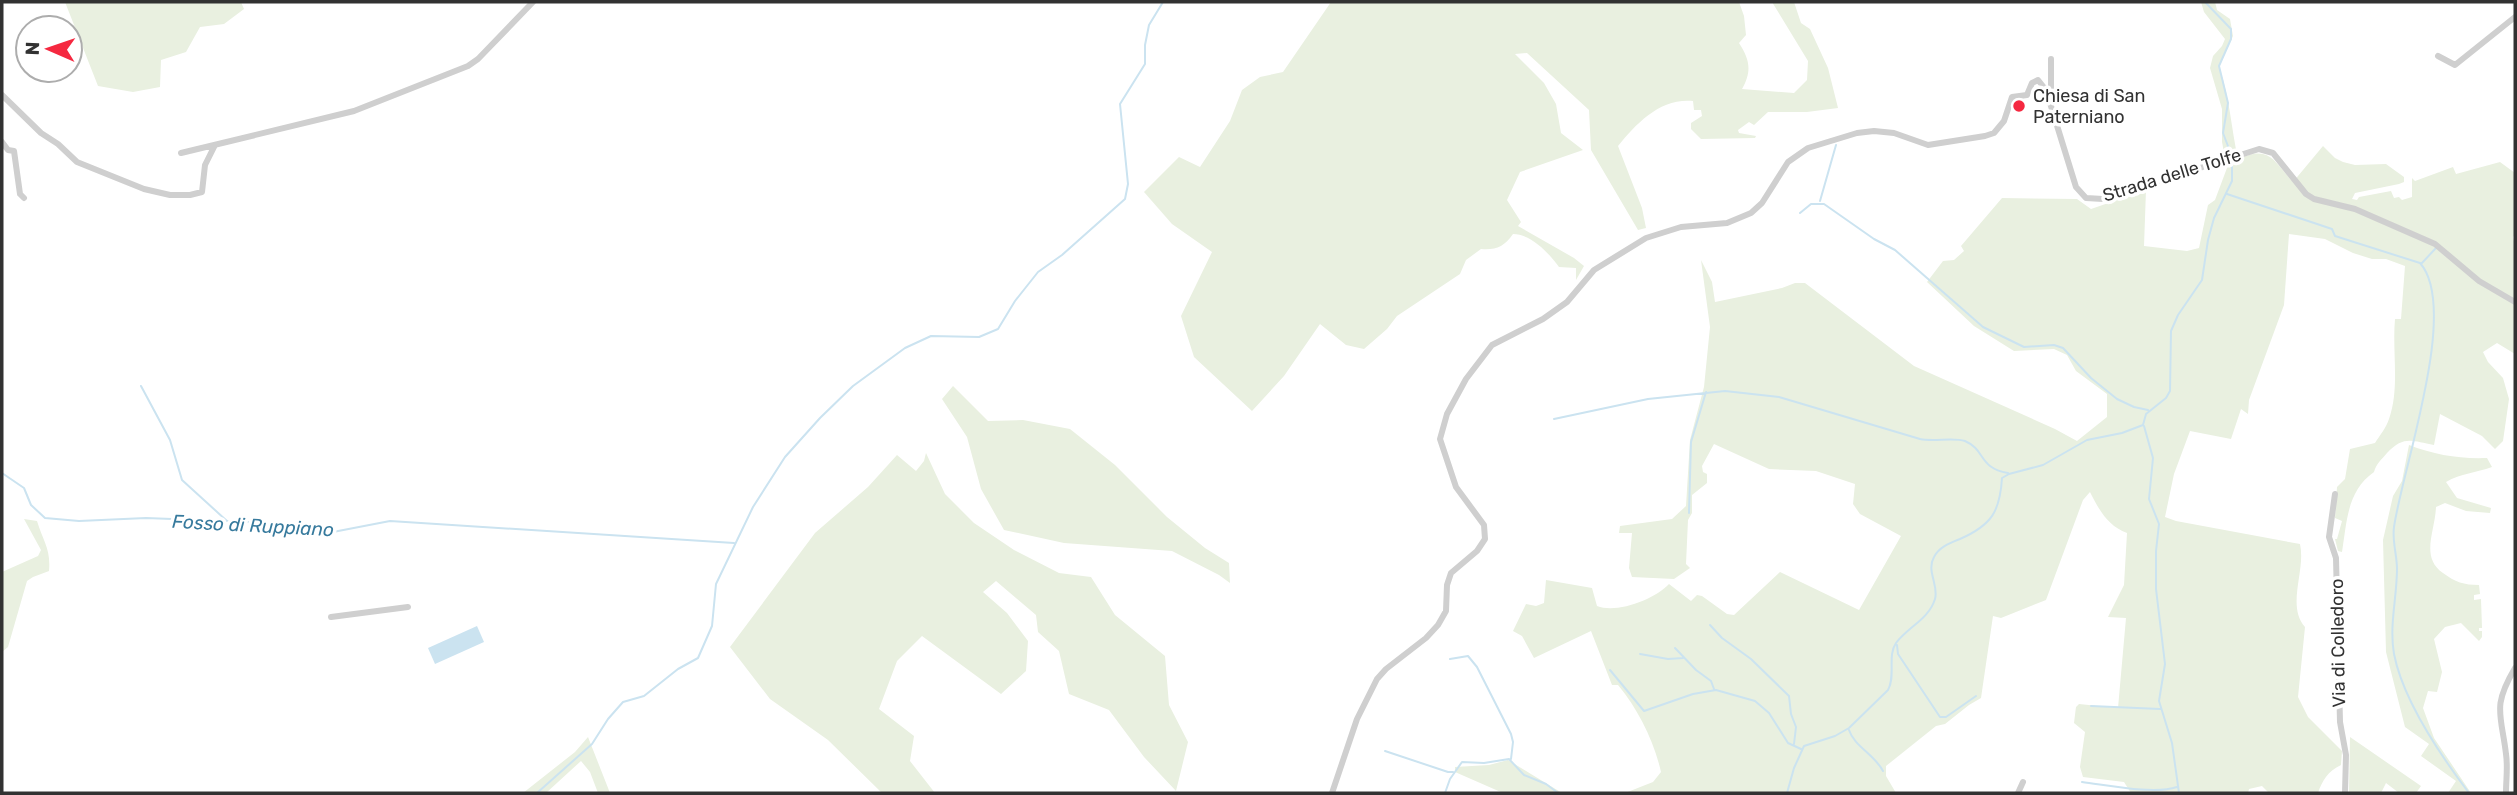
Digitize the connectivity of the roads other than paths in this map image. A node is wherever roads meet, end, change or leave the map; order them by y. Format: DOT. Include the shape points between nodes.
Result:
graph roads {
  1 [pos="533,2"];
  2 [pos="2515,17"];
  3 [pos="2438,56"];
  4 [pos="2051,59"];
  5 [pos="2,95"];
  6 [pos="2048,97"];
  7 [pos="2,142"];
  8 [pos="215,145"];
  9 [pos="181,153"];
  10 [pos="24,198"];
  11 [pos="2515,302"];
  12 [pos="2335,494"];
  13 [pos="408,607"];
  14 [pos="331,617"];
  15 [pos="2515,668"];
  16 [pos="2023,782"];
  17 [pos="1332,793"];
  18 [pos="2018,793"];
  19 [pos="2345,793"];
  20 [pos="2507,793"];
  1 -- 8 [label="street" via="468,66 354,111"];
  2 -- 3 [label="street" via="2455,65"];
  4 -- 6 [label="street"];
  5 -- 8 [label="street" via="71,158 144,189 170,195 202,192 205,165"];
  6 -- 11 [label="street, Strada delle Tolfe" via="2076,187 2086,198 2103,198 2259,149 2270,151 2314,199 2355,209 2435,244 2479,281"];
  6 -- 17 [label="street" via="2043,83 2035,80 2023,97 2011,97 2004,121 1985,136 1928,145 1874,131 1808,148 1788,162 1751,213 1727,223 1681,227 1649,236 1605,261 1567,302 1543,319 1492,345 1466,379 1447,414 1440,439 1460,493 1484,524 1485,539 1449,576 1446,611 1438,625 1377,679 1352,731"];
  7 -- 10 [label="street" via="14,151"];
  8 -- 9 [label="street"];
  12 -- 19 [label="street, Via di Colledoro" via="2329,537 2336,558"];
  13 -- 14 [label="street"];
  15 -- 20 [label="street" via="2503,688 2499,707"];
  16 -- 18 [label="street"];
}
